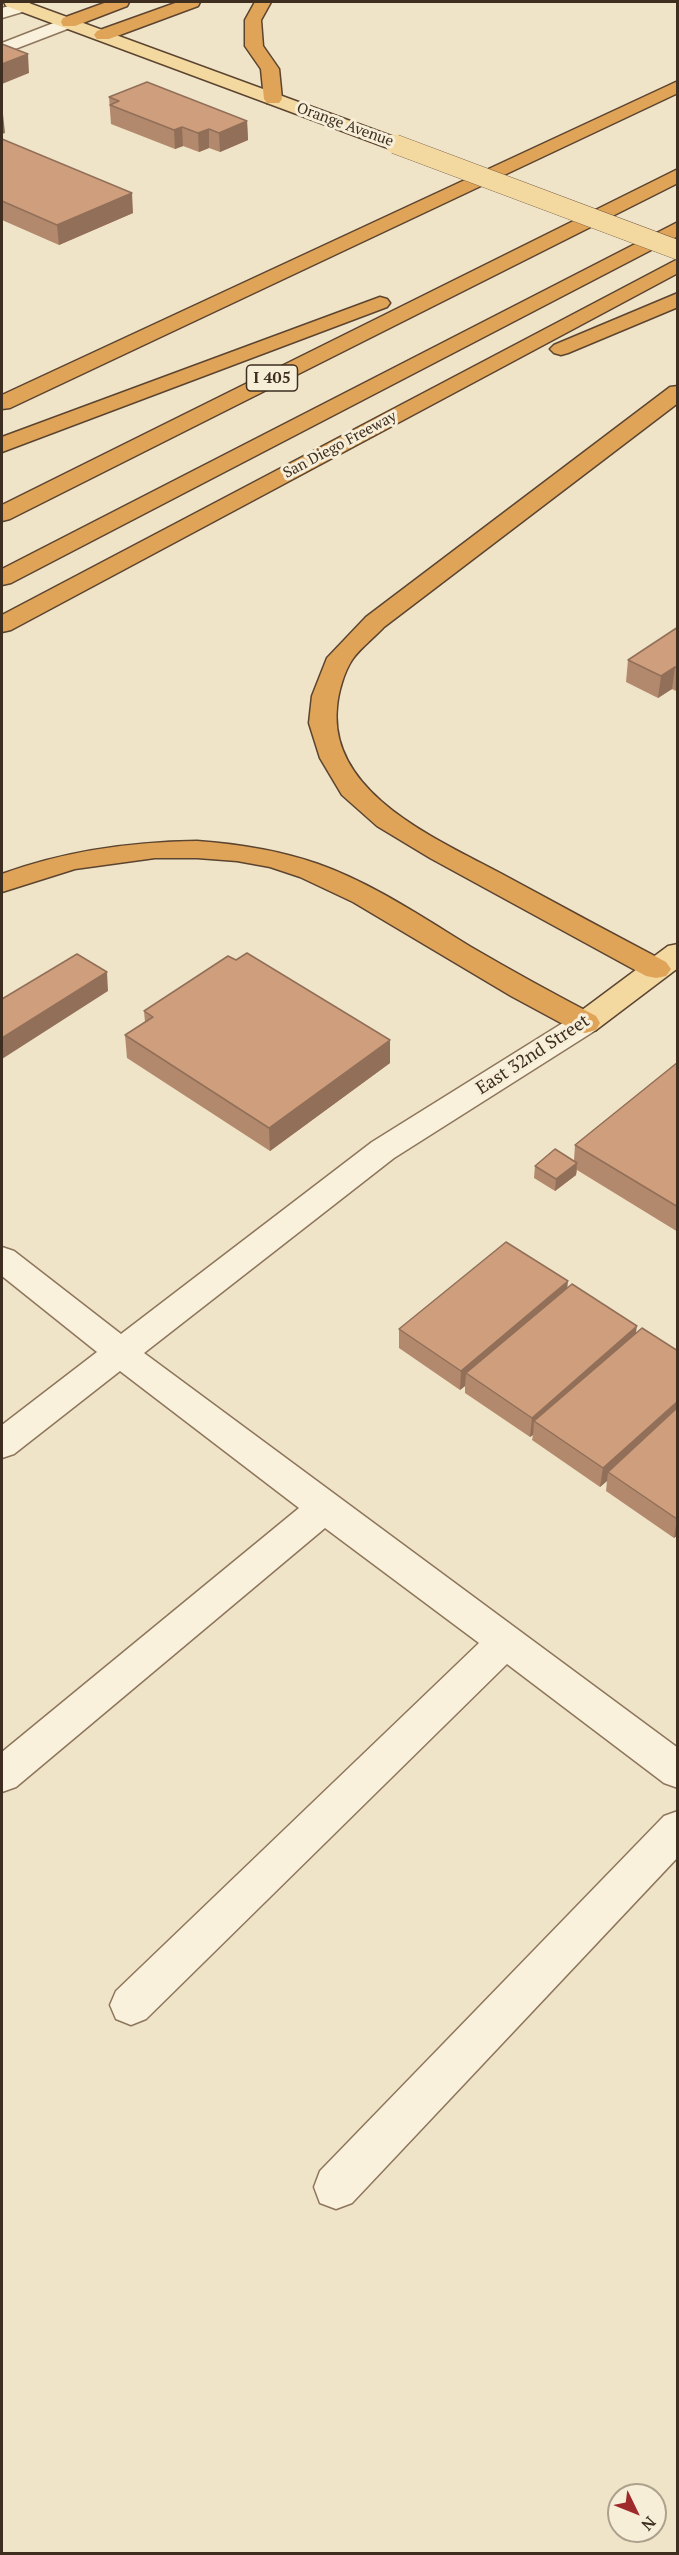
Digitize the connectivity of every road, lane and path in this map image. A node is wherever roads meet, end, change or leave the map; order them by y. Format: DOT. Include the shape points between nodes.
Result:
graph roads {
  1 [pos="121,2"];
  2 [pos="192,2"];
  3 [pos="263,2"];
  4 [pos="17,4"];
  5 [pos="2,13"];
  6 [pos="69,22"];
  7 [pos="103,35"];
  8 [pos="2,48"];
  9 [pos="678,86"];
  10 [pos="273,99"];
  11 [pos="678,175"];
  12 [pos="672,219"];
  13 [pos="542,243"];
  14 [pos="678,250"];
  15 [pos="678,265"];
  16 [pos="510,292"];
  17 [pos="678,298"];
  18 [pos="678,392"];
  19 [pos="2,403"];
  20 [pos="2,445"];
  21 [pos="331,450"];
  22 [pos="2,514"];
  23 [pos="2,578"];
  24 [pos="2,625"];
  25 [pos="2,883"];
  26 [pos="667,961"];
  27 [pos="585,1023"];
  28 [pos="2,1259"];
  29 [pos="119,1353"];
  30 [pos="2,1444"];
  31 [pos="325,1507"];
  32 [pos="505,1642"];
  33 [pos="678,1771"];
  34 [pos="2,1775"];
  35 [pos="678,1829"];
  36 [pos="130,2005"];
  37 [pos="336,2187"];
  1 -- 6 [label="highway"];
  2 -- 7 [label="highway"];
  3 -- 10 [label="highway" via="253,20 254,46 270,69"];
  4 -- 5 [label="street"];
  4 -- 6 [label="main road, Orange Avenue"];
  6 -- 7 [label="main road, Orange Avenue"];
  6 -- 8 [label="street"];
  7 -- 10 [label="main road, Orange Avenue"];
  9 -- 19 [label="highway"];
  10 -- 14 [label="main road, Orange Avenue, bridge"];
  11 -- 13 [label="highway, I 405"];
  12 -- 16 [label="highway"];
  12 -- 23 [label="highway"];
  13 -- 20 [label="highway"];
  13 -- 22 [label="highway, I 405"];
  15 -- 21 [label="highway, San Diego Freeway"];
  17 -- 21 [label="highway"];
  18 -- 26 [label="highway" via="375,622 340,658 325,696 322,723 333,758 351,789 387,820 440,852"];
  21 -- 24 [label="highway, San Diego Freeway"];
  25 -- 27 [label="highway" via="84,857 198,850 250,854 308,870 397,913"];
  26 -- 27 [label="main road, East 32nd Street"];
  27 -- 29 [label="street, East 32nd Street" via="383,1150"];
  28 -- 29 [label="street"];
  29 -- 30 [label="street, East 32nd Street"];
  29 -- 31 [label="street"];
  31 -- 32 [label="street"];
  31 -- 34 [label="street"];
  32 -- 33 [label="street"];
  32 -- 36 [label="street"];
  35 -- 37 [label="street"];
}
